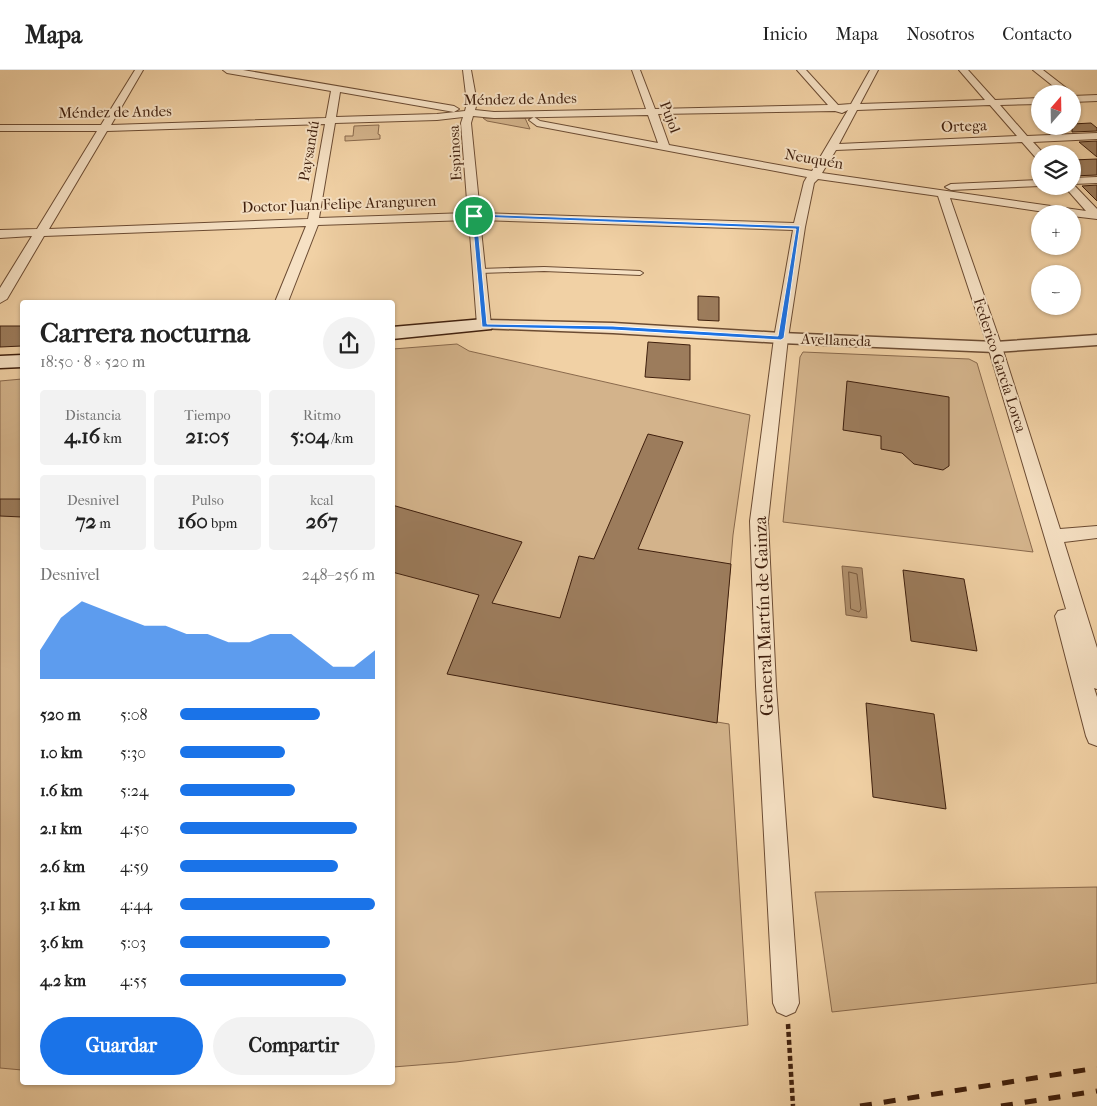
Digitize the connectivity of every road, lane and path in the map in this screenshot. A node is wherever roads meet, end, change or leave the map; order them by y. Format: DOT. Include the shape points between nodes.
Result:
graph roads {
  1 [pos="139,70"];
  2 [pos="227,70"];
  3 [pos="290,70"];
  4 [pos="467,70"];
  5 [pos="636,70"];
  6 [pos="801,70"];
  7 [pos="874,70"];
  8 [pos="963,70"];
  9 [pos="1037,70"];
  10 [pos="288,80"];
  11 [pos="1057,85"];
  12 [pos="336,88"];
  13 [pos="1081,97"];
  14 [pos="1097,98"];
  15 [pos="1031,101"];
  16 [pos="992,102"];
  17 [pos="835,107"];
  18 [pos="852,110"];
  19 [pos="652,112"];
  20 [pos="470,113"];
  21 [pos="532,114"];
  22 [pos="331,120"];
  23 [pos="0,128"];
  24 [pos="104,128"];
  25 [pos="1097,136"];
  26 [pos="1024,139"];
  27 [pos="1031,146"];
  28 [pos="666,147"];
  29 [pos="832,147"];
  30 [pos="814,175"];
  31 [pos="1097,180"];
  32 [pos="1081,181"];
  33 [pos="1031,183"];
  34 [pos="900,189"];
  35 [pos="943,195"];
  36 [pos="1077,195"];
  37 [pos="474,216"];
  38 [pos="1097,216"];
  39 [pos="313,222"];
  40 [pos="799,227"];
  41 [pos="40,233"];
  42 [pos="0,234"];
  43 [pos="480,271"];
  44 [pos="640,273"];
  45 [pos="0,298"];
  46 [pos="283,300"];
  47 [pos="484,325"];
  48 [pos="395,333"];
  49 [pos="781,338"];
  50 [pos="1097,340"];
  51 [pos="995,347"];
  52 [pos="20,361"];
  53 [pos="0,362"];
  54 [pos="1097,532"];
  55 [pos="1054,536"];
  56 [pos="1097,634"];
  57 [pos="1097,680"];
  58 [pos="1097,736"];
  59 [pos="786,1003"];
  60 [pos="793,1106"];
  1 -- 24 [label="street"];
  2 -- 10 [label="street"];
  3 -- 10 [label="street"];
  4 -- 20 [label="street, Espinosa" via="472,97"];
  5 -- 19 [label="street, Pujol"];
  6 -- 17 [label="street"];
  7 -- 18 [label="street, General Martín de Gainza"];
  8 -- 16 [label="street"];
  9 -- 11 [label="street"];
  10 -- 12 [label="street"];
  12 -- 20 [label="street"];
  12 -- 22 [label="street, Paysandú"];
  13 -- 14 [label="street"];
  15 -- 16 [label="street, Méndez de Andes"];
  16 -- 18 [label="street, Méndez de Andes"];
  16 -- 26 [label="street"];
  17 -- 18 [label="street, Méndez de Andes"];
  17 -- 19 [label="street, Méndez de Andes"];
  18 -- 29 [label="street, General Martín de Gainza"];
  19 -- 21 [label="street, Méndez de Andes"];
  19 -- 28 [label="street, Pujol"];
  20 -- 21 [label="street, Méndez de Andes"];
  20 -- 22 [label="street, Méndez de Andes"];
  20 -- 37 [label="street, Espinosa" via="466,123"];
  21 -- 28 [label="street, Neuquén" via="537,123"];
  22 -- 24 [label="street, Méndez de Andes"];
  22 -- 39 [label="street, Paysandú"];
  23 -- 24 [label="street, Méndez de Andes"];
  24 -- 41 [label="street"];
  25 -- 26 [label="street, Ortega"];
  26 -- 27 [label="street"];
  26 -- 29 [label="street, Ortega"];
  28 -- 30 [label="street, Neuquén"];
  29 -- 30 [label="street, General Martín de Gainza"];
  30 -- 34 [label="street, Neuquén"];
  30 -- 40 [label="street, General Martín de Gainza" via="809,182"];
  31 -- 32 [label="street"];
  33 -- 34 [label="street"];
  34 -- 35 [label="street, Neuquén"];
  35 -- 38 [label="street, Neuquén"];
  35 -- 51 [label="street, Federico García Lorca"];
  36 -- 38 [label="street"];
  37 -- 39 [label="street, Doctor Juan Felipe Aranguren"];
  37 -- 40 [label="street, Doctor Juan Felipe Aranguren"];
  37 -- 43 [label="street, Espinosa"];
  39 -- 41 [label="street, Doctor Juan Felipe Aranguren"];
  39 -- 46 [label="street, Paysandú"];
  40 -- 49 [label="street, General Martín de Gainza"];
  41 -- 42 [label="street, Doctor Juan Felipe Aranguren"];
  41 -- 45 [label="street"];
  43 -- 44 [label="lane" via="544,269"];
  43 -- 47 [label="street, Espinosa"];
  47 -- 48 [label="main road"];
  47 -- 49 [label="street, Avellaneda" via="613,328"];
  49 -- 51 [label="street, Avellaneda"];
  49 -- 59 [label="street, General Martín de Gainza" via="759,521"];
  50 -- 51 [label="street, Avellaneda"];
  51 -- 55 [label="street, Federico García Lorca"];
  52 -- 53 [label="main road"];
  54 -- 55 [label="street"];
  55 -- 56 [label="street, Federico García Lorca" via="1069,550"];
  55 -- 57 [label="street, Federico García Lorca"];
  55 -- 58 [label="street" via="1045,547"];
  59 -- 60 [label="path"];
}
